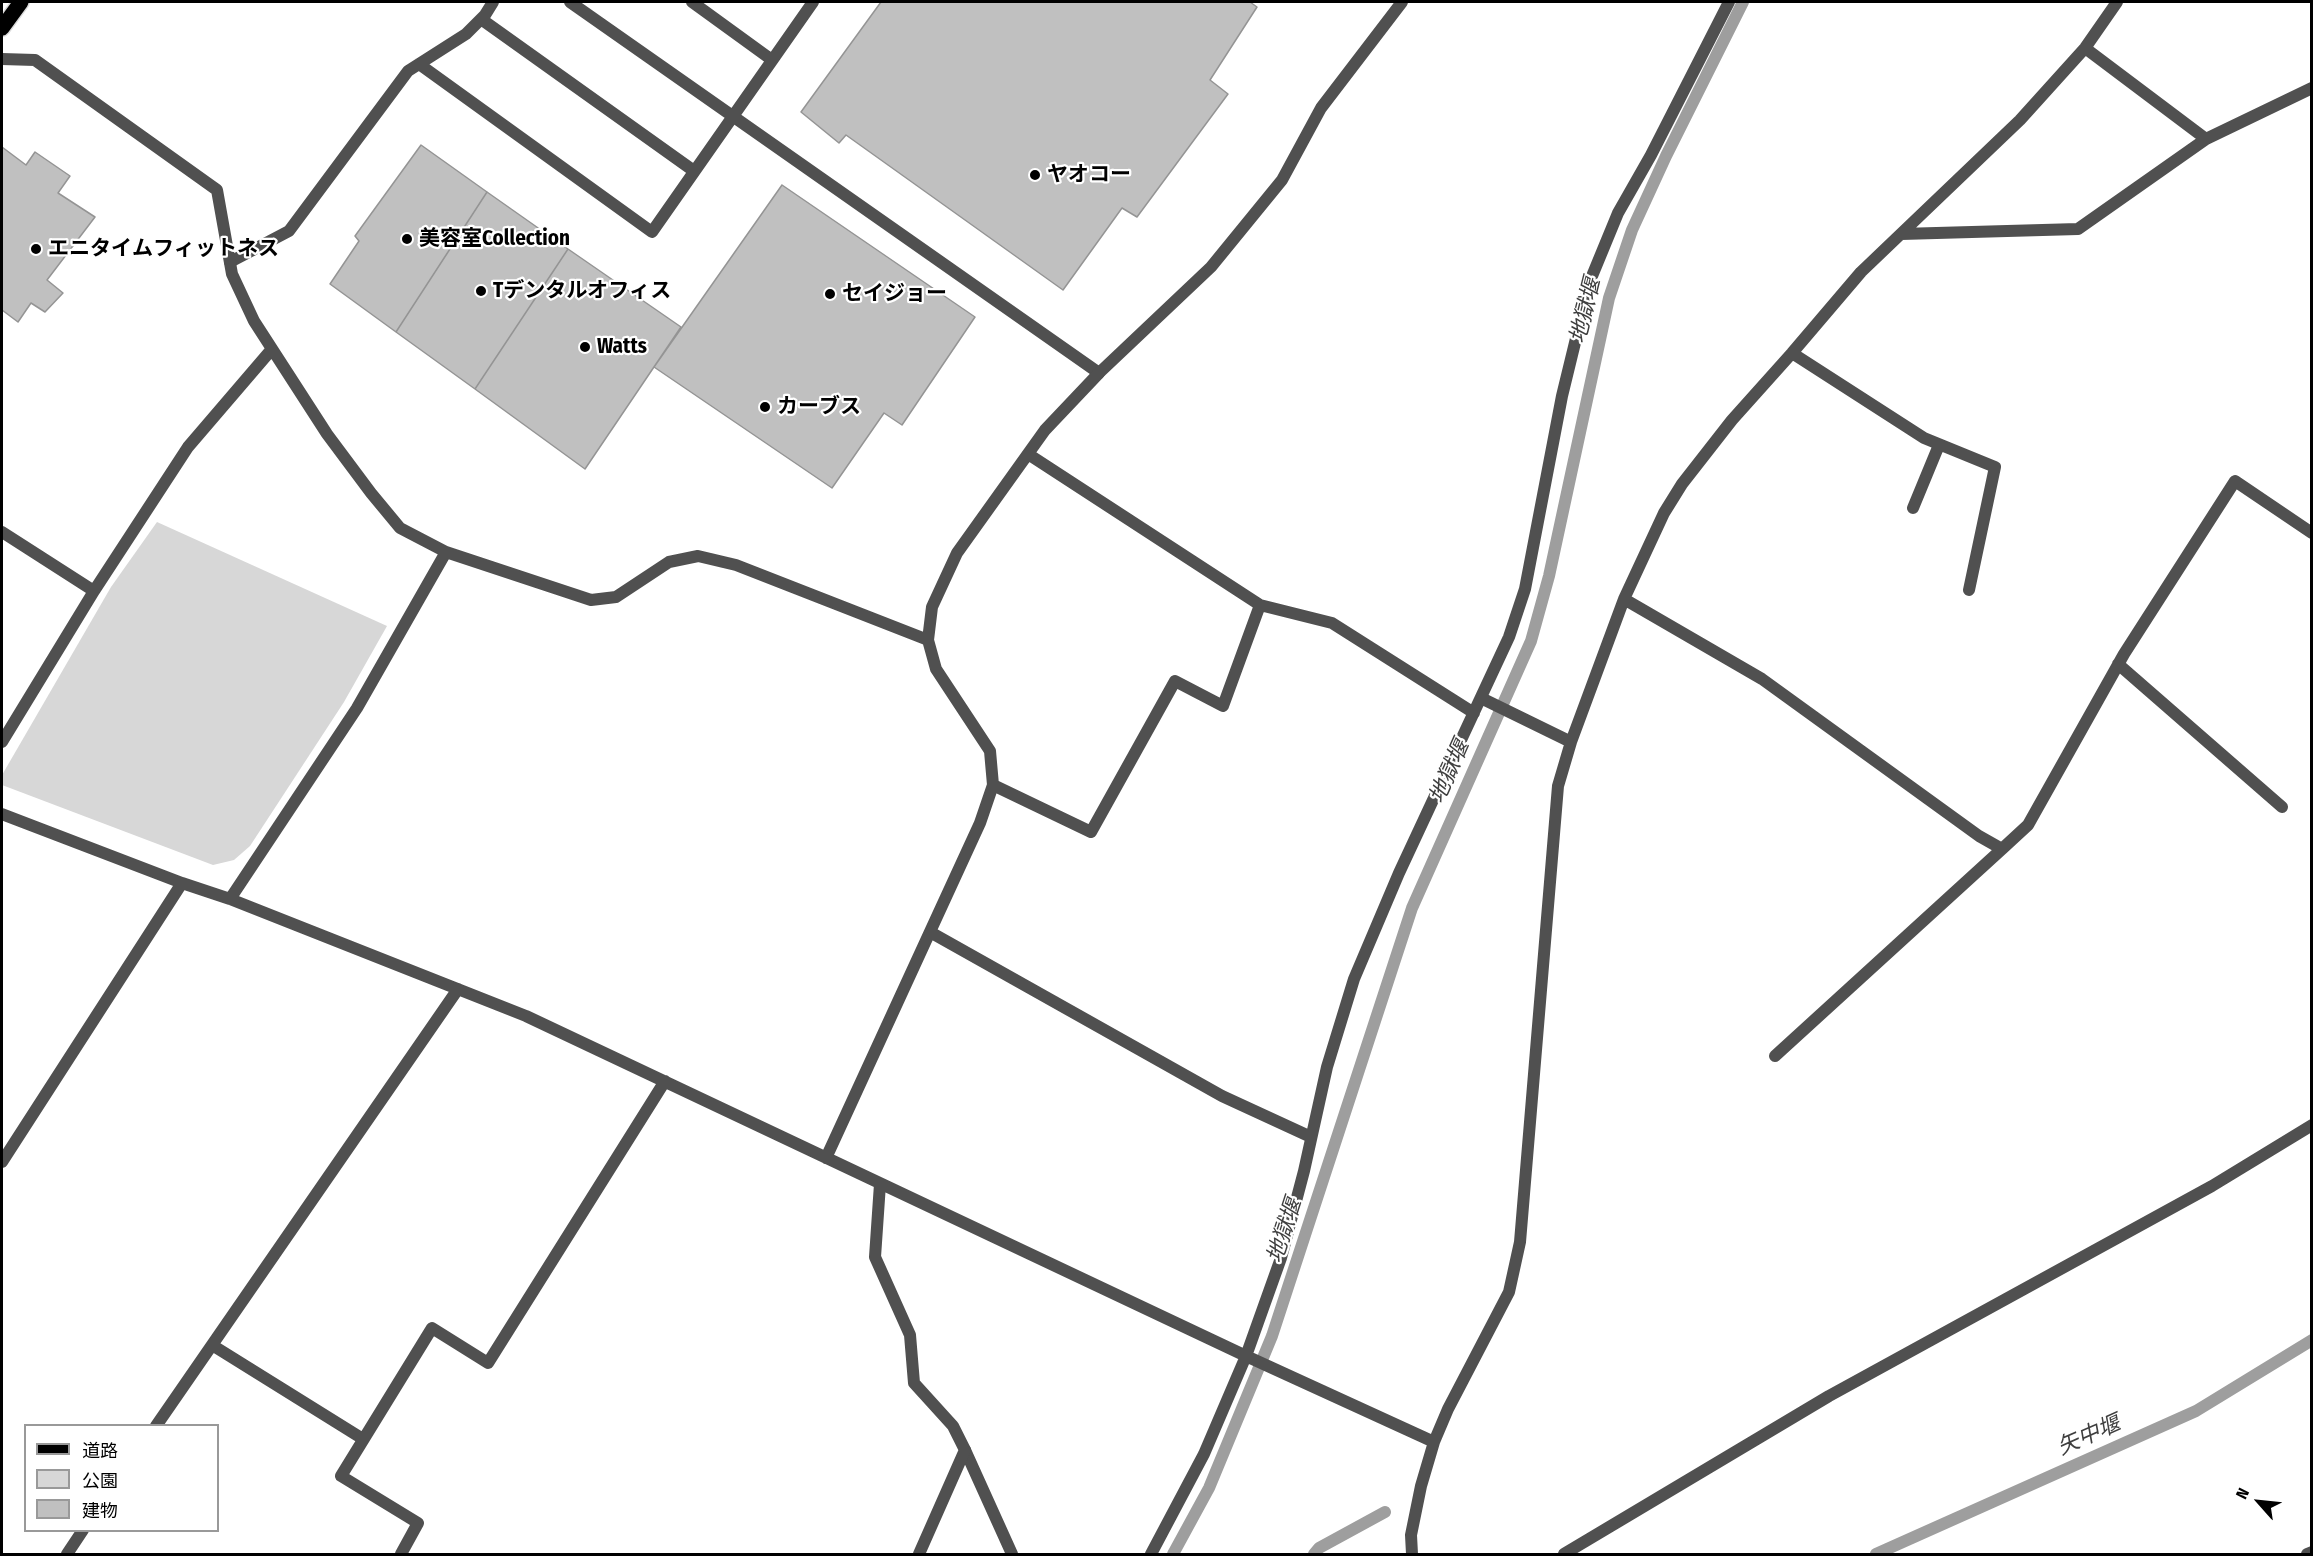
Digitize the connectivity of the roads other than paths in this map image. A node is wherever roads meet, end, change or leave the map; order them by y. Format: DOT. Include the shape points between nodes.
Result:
graph roads {
  1 [pos="21,2"];
  2 [pos="493,2"];
  3 [pos="570,2"];
  4 [pos="694,2"];
  5 [pos="813,2"];
  6 [pos="1402,2"];
  7 [pos="1729,2"];
  8 [pos="2116,2"];
  9 [pos="482,19"];
  10 [pos="2,28"];
  11 [pos="2085,48"];
  12 [pos="2,59"];
  13 [pos="772,60"];
  14 [pos="418,64"];
  15 [pos="2312,88"];
  16 [pos="733,116"];
  17 [pos="2206,139"];
  18 [pos="694,171"];
  19 [pos="1902,234"];
  20 [pos="230,262"];
  21 [pos="272,349"];
  22 [pos="1792,353"];
  23 [pos="1099,373"];
  24 [pos="1940,445"];
  25 [pos="1028,454"];
  26 [pos="1913,508"];
  27 [pos="2,532"];
  28 [pos="2312,533"];
  29 [pos="446,552"];
  30 [pos="1969,590"];
  31 [pos="94,591"];
  32 [pos="1624,599"];
  33 [pos="1260,605"];
  34 [pos="928,640"];
  35 [pos="2118,664"];
  36 [pos="1480,698"];
  37 [pos="1474,712"];
  38 [pos="2,741"];
  39 [pos="1571,742"];
  40 [pos="993,785"];
  41 [pos="2282,807"];
  42 [pos="2,814"];
  43 [pos="2002,849"];
  44 [pos="182,883"];
  45 [pos="230,900"];
  46 [pos="930,933"];
  47 [pos="458,989"];
  48 [pos="1775,1056"];
  49 [pos="665,1081"];
  50 [pos="2312,1125"];
  51 [pos="1311,1137"];
  52 [pos="826,1158"];
  53 [pos="2,1162"];
  54 [pos="880,1184"];
  55 [pos="212,1345"];
  56 [pos="1246,1356"];
  57 [pos="157,1424"];
  58 [pos="363,1438"];
  59 [pos="1434,1442"];
  60 [pos="965,1450"];
  61 [pos="82,1532"];
  62 [pos="2312,1552"];
  63 [pos="67,1554"];
  64 [pos="402,1554"];
  65 [pos="919,1554"];
  66 [pos="1012,1554"];
  67 [pos="1151,1554"];
  68 [pos="1412,1554"];
  69 [pos="1564,1554"];
  70 [pos="2307,1554"];
  1 -- 10 [label="main road"];
  2 -- 9 [label="street"];
  3 -- 16 [label="street"];
  4 -- 13 [label="street"];
  5 -- 13 [label="street"];
  6 -- 23 [label="street" via="1321,108 1282,180 1211,267"];
  7 -- 36 [label="street" via="1618,213 1590,281 1562,396 1525,590 1509,637"];
  8 -- 11 [label="street"];
  9 -- 14 [label="street" via="466,34"];
  9 -- 18 [label="street"];
  11 -- 17 [label="street"];
  11 -- 19 [label="street" via="2020,120"];
  12 -- 20 [label="street" via="35,60 217,190"];
  13 -- 16 [label="street"];
  14 -- 18 [label="street" via="652,232"];
  14 -- 20 [label="street" via="408,71 289,231"];
  15 -- 17 [label="street"];
  16 -- 18 [label="street"];
  16 -- 23 [label="street"];
  17 -- 19 [label="street" via="2078,230"];
  19 -- 22 [label="street" via="1862,272"];
  20 -- 21 [label="street" via="254,321"];
  21 -- 29 [label="street" via="327,434 400,528"];
  21 -- 31 [label="street" via="188,447"];
  22 -- 24 [label="street"];
  22 -- 32 [label="street" via="1682,484 1664,513"];
  23 -- 25 [label="street" via="1045,430"];
  24 -- 26 [label="street"];
  24 -- 30 [label="street" via="1995,467"];
  25 -- 33 [label="street"];
  25 -- 34 [label="street" via="957,553 932,607"];
  27 -- 31 [label="street"];
  28 -- 35 [label="street" via="2235,481"];
  29 -- 34 [label="street" via="591,600 616,597 669,561 698,555 736,565"];
  29 -- 45 [label="street" via="357,708"];
  31 -- 38 [label="street"];
  32 -- 39 [label="street"];
  32 -- 43 [label="street" via="1762,679"];
  33 -- 37 [label="street" via="1332,623"];
  33 -- 40 [label="street" via="1223,706 1175,681 1091,832"];
  34 -- 40 [label="street" via="936,669 990,751"];
  35 -- 41 [label="street"];
  35 -- 43 [label="street" via="2028,825"];
  36 -- 37 [label="street"];
  36 -- 39 [label="street"];
  37 -- 51 [label="street" via="1354,979"];
  39 -- 59 [label="street" via="1558,786 1520,1242 1509,1292"];
  40 -- 46 [label="street"];
  42 -- 44 [label="street"];
  43 -- 48 [label="street"];
  44 -- 45 [label="street"];
  44 -- 53 [label="street"];
  45 -- 47 [label="street"];
  46 -- 51 [label="street" via="1222,1096"];
  46 -- 52 [label="street"];
  47 -- 49 [label="street"];
  47 -- 55 [label="street"];
  49 -- 52 [label="street"];
  49 -- 58 [label="street" via="488,1363 432,1328"];
  50 -- 69 [label="street" via="2212,1186 1829,1396"];
  51 -- 56 [label="street" via="1281,1258"];
  52 -- 54 [label="street"];
  54 -- 56 [label="street"];
  54 -- 60 [label="street" via="875,1257 910,1335 914,1383 953,1426"];
  55 -- 57 [label="street"];
  55 -- 58 [label="street"];
  56 -- 59 [label="street"];
  56 -- 67 [label="street" via="1204,1454"];
  58 -- 64 [label="street" via="341,1476 418,1523"];
  59 -- 68 [label="street" via="1411,1535"];
  60 -- 65 [label="street"];
  60 -- 66 [label="street"];
  61 -- 63 [label="street"];
  62 -- 70 [label="street"];
}
